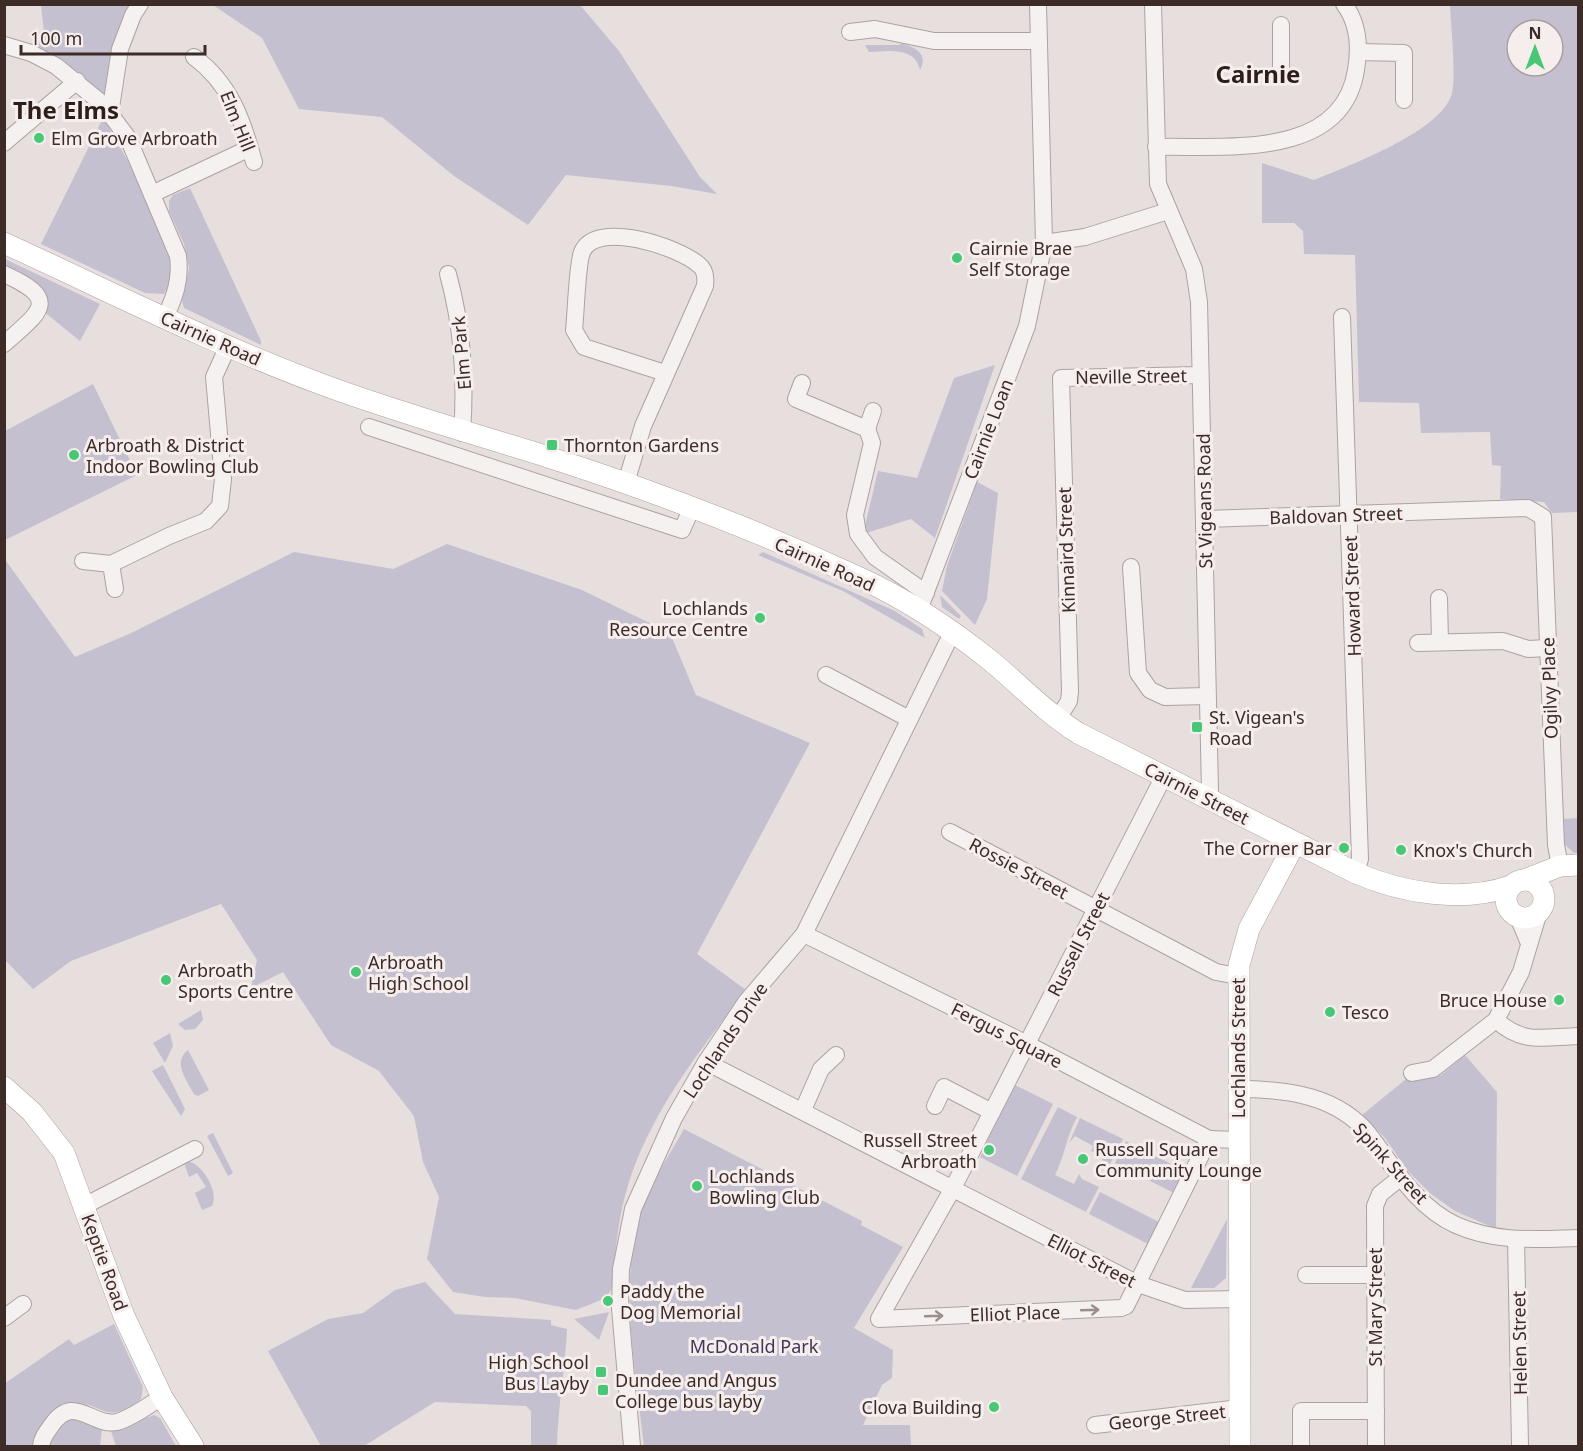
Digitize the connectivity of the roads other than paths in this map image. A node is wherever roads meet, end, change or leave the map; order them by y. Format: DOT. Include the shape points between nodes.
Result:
graph roads {
  1 [pos="140,4"];
  2 [pos="1038,4"];
  3 [pos="1153,4"];
  4 [pos="1344,4"];
  5 [pos="1281,26"];
  6 [pos="850,32"];
  7 [pos="1038,41"];
  8 [pos="4,45"];
  9 [pos="1359,52"];
  10 [pos="194,57"];
  11 [pos="1281,77"];
  12 [pos="77,81"];
  13 [pos="1404,100"];
  14 [pos="110,114"];
  15 [pos="4,143"];
  16 [pos="1156,147"];
  17 [pos="152,194"];
  18 [pos="1168,211"];
  19 [pos="4,243"];
  20 [pos="1044,243"];
  21 [pos="4,274"];
  22 [pos="448,274"];
  23 [pos="1342,317"];
  24 [pos="165,318"];
  25 [pos="4,344"];
  26 [pos="228,346"];
  27 [pos="665,373"];
  28 [pos="1200,375"];
  29 [pos="1060,378"];
  30 [pos="802,383"];
  31 [pos="873,411"];
  32 [pos="422,420"];
  33 [pos="369,427"];
  34 [pos="867,429"];
  35 [pos="462,433"];
  36 [pos="414,443"];
  37 [pos="626,483"];
  38 [pos="692,507"];
  39 [pos="1538,512"];
  40 [pos="1350,516"];
  41 [pos="1205,519"];
  42 [pos="83,561"];
  43 [pos="111,564"];
  44 [pos="1131,567"];
  45 [pos="115,588"];
  46 [pos="1439,598"];
  47 [pos="922,602"];
  48 [pos="952,633"];
  49 [pos="1440,642"];
  50 [pos="1418,643"];
  51 [pos="1548,648"];
  52 [pos="826,675"];
  53 [pos="1207,696"];
  54 [pos="909,719"];
  55 [pos="1057,720"];
  56 [pos="1164,776"];
  57 [pos="1208,797"];
  58 [pos="950,832"];
  59 [pos="1295,843"];
  60 [pos="1572,866"];
  61 [pos="1356,873"];
  62 [pos="1517,883"];
  63 [pos="1469,895"];
  64 [pos="1541,905"];
  65 [pos="1096,909"];
  66 [pos="1514,914"];
  67 [pos="804,934"];
  68 [pos="1528,941"];
  69 [pos="1238,976"];
  70 [pos="1496,1020"];
  71 [pos="1578,1036"];
  72 [pos="1027,1044"];
  73 [pos="836,1054"];
  74 [pos="706,1062"];
  75 [pos="1412,1074"];
  76 [pos="4,1087"];
  77 [pos="1238,1089"];
  78 [pos="934,1106"];
  79 [pos="802,1110"];
  80 [pos="992,1112"];
  81 [pos="1209,1139"];
  82 [pos="1238,1140"];
  83 [pos="195,1149"];
  84 [pos="1400,1178"];
  85 [pos="953,1188"];
  86 [pos="84,1206"];
  87 [pos="1578,1238"];
  88 [pos="1516,1239"];
  89 [pos="1306,1275"];
  90 [pos="1376,1275"];
  91 [pos="1138,1284"];
  92 [pos="1239,1299"];
  93 [pos="23,1304"];
  94 [pos="4,1318"];
  95 [pos="162,1397"];
  96 [pos="1240,1408"];
  97 [pos="1376,1411"];
  98 [pos="1095,1425"];
  99 [pos="41,1446"];
  100 [pos="193,1446"];
  101 [pos="632,1446"];
  102 [pos="1240,1446"];
  103 [pos="1301,1446"];
  104 [pos="1376,1446"];
  105 [pos="1520,1446"];
  1 -- 14 [label="street" via="120,49"];
  2 -- 7 [label="street, Cairnie Loan"];
  3 -- 16 [label="street"];
  4 -- 9 [label="street" via="1357,33"];
  5 -- 11 [label="street"];
  6 -- 7 [label="street" via="875,29 934,41"];
  7 -- 20 [label="street, Cairnie Loan"];
  8 -- 12 [label="street" via="31,53"];
  9 -- 13 [label="street" via="1404,53"];
  9 -- 16 [label="street" via="1354,81 1342,106 1328,121 1303,135 1270,144"];
  10 -- 17 [label="street, Elm Hill" via="223,82 252,155"];
  12 -- 14 [label="street"];
  12 -- 15 [label="street"];
  14 -- 17 [label="street" via="128,138"];
  16 -- 18 [label="street" via="1158,184"];
  17 -- 24 [label="street" via="173,240 180,273"];
  18 -- 20 [label="street" via="1085,237"];
  18 -- 28 [label="street, St Vigeans Road" via="1194,269 1199,302"];
  19 -- 24 [label="main road, Cairnie Road"];
  20 -- 47 [label="street, Cairnie Loan" via="1028,326"];
  21 -- 25 [label="street" via="30,285 38,294 39,305 38,314"];
  22 -- 35 [label="street, Elm Park" via="456,305 465,399"];
  23 -- 40 [label="street, Howard Street"];
  24 -- 26 [label="main road, Cairnie Road"];
  26 -- 32 [label="main road, Cairnie Road"];
  26 -- 43 [label="street" via="214,377 223,479 220,506 206,521"];
  27 -- 27 [label="street" via="705,286 706,274 700,265 660,244 606,235 591,240 582,252 574,330 577,339 584,347"];
  27 -- 37 [label="street" via="643,426"];
  28 -- 29 [label="street, Neville Street"];
  28 -- 41 [label="street, St Vigeans Road"];
  29 -- 55 [label="street, Kinnaird Street" via="1070,691 1069,701"];
  30 -- 34 [label="street" via="796,399"];
  31 -- 34 [label="street"];
  32 -- 35 [label="main road, Cairnie Road"];
  32 -- 36 [label="street"];
  33 -- 36 [label="street"];
  34 -- 47 [label="street" via="872,443 855,515 858,534 875,557"];
  35 -- 37 [label="main road, Cairnie Road"];
  36 -- 38 [label="street" via="682,530"];
  37 -- 38 [label="main road, Cairnie Road"];
  38 -- 47 [label="main road, Cairnie Road"];
  39 -- 40 [label="street, Baldovan Street" via="1528,508"];
  39 -- 51 [label="street, Ogilvy Place" via="1543,517"];
  40 -- 41 [label="street, Baldovan Street"];
  40 -- 61 [label="street, Howard Street" via="1360,860"];
  41 -- 53 [label="street, St Vigeans Road"];
  42 -- 43 [label="street"];
  43 -- 45 [label="street"];
  44 -- 53 [label="street" via="1138,673 1150,690 1166,697"];
  46 -- 49 [label="street"];
  47 -- 48 [label="main road, Cairnie Road"];
  48 -- 54 [label="street, Lochlands Drive"];
  48 -- 55 [label="main road, Cairnie Street" via="993,662"];
  49 -- 50 [label="street"];
  49 -- 51 [label="street" via="1503,641 1528,649"];
  51 -- 60 [label="street, Ogilvy Place" via="1556,845"];
  52 -- 54 [label="street"];
  53 -- 57 [label="street, St Vigeans Road"];
  54 -- 67 [label="street, Lochlands Drive"];
  55 -- 56 [label="main road, Cairnie Street"];
  56 -- 57 [label="main road, Cairnie Street"];
  56 -- 65 [label="street, Russell Street"];
  57 -- 59 [label="main road, Cairnie Street"];
  58 -- 65 [label="street, Rossie Street"];
  59 -- 61 [label="main road, Cairnie Street"];
  59 -- 69 [label="main road, Lochlands Street" via="1249,929"];
  60 -- 62 [label="main road, Cairnie Street"];
  60 -- 64 [label="main road"];
  61 -- 63 [label="main road, Cairnie Street" via="1405,889"];
  62 -- 63 [label="main road, Cairnie Street"];
  62 -- 64 [label="main road" via="1536,883"];
  62 -- 66 [label="main road" via="1505,901"];
  63 -- 66 [label="main road, Cairnie Street"];
  64 -- 66 [label="main road" via="1529,918"];
  64 -- 68 [label="street" via="1536,929"];
  65 -- 69 [label="street, Rossie Street" via="1216,972"];
  65 -- 72 [label="street, Russell Street"];
  66 -- 68 [label="street"];
  67 -- 72 [label="street, Fergus Square"];
  67 -- 74 [label="street, Lochlands Drive" via="746,1002"];
  68 -- 70 [label="street" via="1521,972"];
  69 -- 77 [label="main road, Lochlands Street"];
  70 -- 71 [label="street" via="1512,1034 1524,1038"];
  70 -- 75 [label="street" via="1433,1069"];
  72 -- 80 [label="street, Russell Street"];
  72 -- 81 [label="street, Fergus Square"];
  73 -- 79 [label="street" via="821,1069"];
  74 -- 79 [label="street, Elliot Street"];
  74 -- 101 [label="street, Lochlands Drive" via="645,1180 625,1243 620,1308"];
  76 -- 86 [label="main road, Keptie Road" via="32,1112 64,1153"];
  77 -- 82 [label="main road, Lochlands Street"];
  77 -- 84 [label="street, Spink Street" via="1286,1090 1333,1106 1370,1136"];
  78 -- 80 [label="street" via="944,1087"];
  79 -- 85 [label="street, Elliot Street"];
  80 -- 85 [label="street, Russell Street"];
  81 -- 82 [label="street"];
  81 -- 91 [label="street"];
  82 -- 92 [label="main road, Lochlands Street"];
  83 -- 86 [label="street"];
  84 -- 88 [label="street, Spink Street" via="1455,1225 1493,1237"];
  84 -- 90 [label="street, St Mary Street" via="1380,1194 1374,1206"];
  85 -- 91 [label="street, Elliot Street"];
  85 -- 91 [label="street, Elliot Place, one-way" via="879,1319 1121,1308"];
  86 -- 95 [label="main road, Keptie Road" via="116,1296"];
  87 -- 88 [label="street, Spink Street"];
  88 -- 105 [label="street, Helen Street"];
  89 -- 90 [label="street"];
  90 -- 97 [label="street, St Mary Street"];
  91 -- 92 [label="street, Elliot Street" via="1185,1299"];
  92 -- 96 [label="main road, Lochlands Street"];
  93 -- 94 [label="street"];
  95 -- 99 [label="street" via="119,1421 107,1422 85,1412 66,1411 56,1418"];
  95 -- 100 [label="main road, Keptie Road"];
  96 -- 98 [label="street, George Street"];
  96 -- 102 [label="main road, Lochlands Street"];
  97 -- 103 [label="street" via="1301,1411"];
  97 -- 104 [label="street, St Mary Street"];
}
